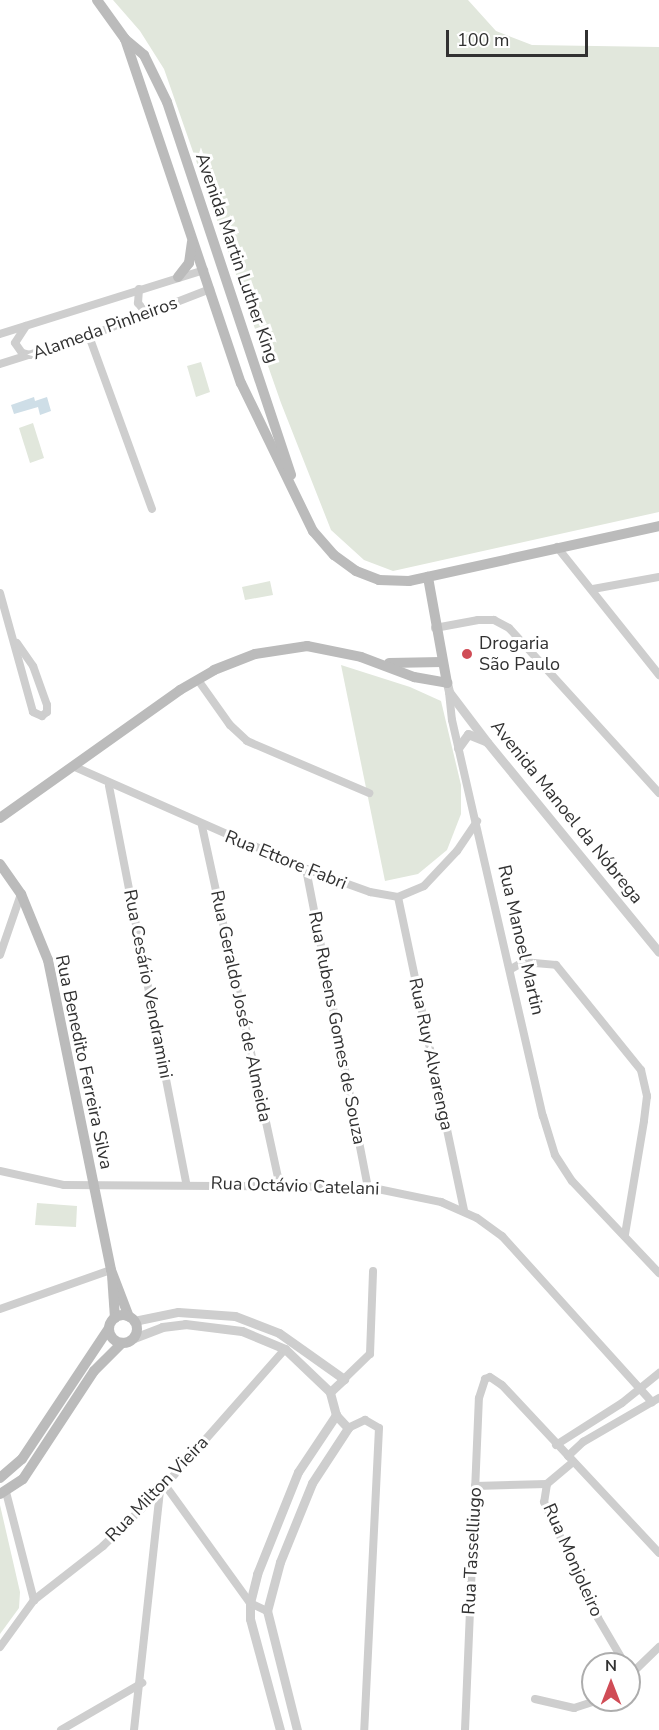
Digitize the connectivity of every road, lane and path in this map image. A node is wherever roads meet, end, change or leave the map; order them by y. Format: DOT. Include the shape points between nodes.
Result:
graph roads {
  1 [pos="97,0"];
  2 [pos="125,39"];
  3 [pos="163,94"];
  4 [pos="148,106"];
  5 [pos="192,235"];
  6 [pos="204,270"];
  7 [pos="223,276"];
  8 [pos="178,277"];
  9 [pos="139,289"];
  10 [pos="210,290"];
  11 [pos="147,314"];
  12 [pos="27,325"];
  13 [pos="0,334"];
  14 [pos="89,336"];
  15 [pos="32,356"];
  16 [pos="0,364"];
  17 [pos="298,499"];
  18 [pos="152,509"];
  19 [pos="659,526"];
  20 [pos="557,547"];
  21 [pos="428,577"];
  22 [pos="659,577"];
  23 [pos="593,589"];
  24 [pos="0,593"];
  25 [pos="435,628"];
  26 [pos="17,643"];
  27 [pos="442,662"];
  28 [pos="382,663"];
  29 [pos="655,665"];
  30 [pos="659,675"];
  31 [pos="198,680"];
  32 [pos="448,687"];
  33 [pos="487,742"];
  34 [pos="458,747"];
  35 [pos="75,767"];
  36 [pos="109,786"];
  37 [pos="369,793"];
  38 [pos="659,794"];
  39 [pos="0,818"];
  40 [pos="477,820"];
  41 [pos="202,826"];
  42 [pos="0,864"];
  43 [pos="306,869"];
  44 [pos="21,894"];
  45 [pos="398,897"];
  46 [pos="659,952"];
  47 [pos="0,955"];
  48 [pos="511,969"];
  49 [pos="0,1171"];
  50 [pos="186,1183"];
  51 [pos="93,1185"];
  52 [pos="280,1185"];
  53 [pos="368,1187"];
  54 [pos="464,1211"];
  55 [pos="625,1235"];
  56 [pos="373,1271"];
  57 [pos="111,1273"];
  58 [pos="659,1273"];
  59 [pos="0,1309"];
  60 [pos="131,1319"];
  61 [pos="112,1323"];
  62 [pos="134,1338"];
  63 [pos="122,1343"];
  64 [pos="285,1350"];
  65 [pos="325,1363"];
  66 [pos="659,1373"];
  67 [pos="314,1374"];
  68 [pos="344,1379"];
  69 [pos="642,1388"];
  70 [pos="330,1392"];
  71 [pos="656,1400"];
  72 [pos="336,1415"];
  73 [pos="348,1428"];
  74 [pos="556,1444"];
  75 [pos="570,1459"];
  76 [pos="0,1478"];
  77 [pos="548,1484"];
  78 [pos="475,1486"];
  79 [pos="163,1488"];
  80 [pos="3,1493"];
  81 [pos="659,1553"];
  82 [pos="34,1600"];
  83 [pos="250,1603"];
  84 [pos="267,1611"];
  85 [pos="0,1647"];
  86 [pos="659,1647"];
  87 [pos="618,1652"];
  88 [pos="641,1663"];
  89 [pos="142,1683"];
  90 [pos="534,1699"];
  91 [pos="581,1706"];
  92 [pos="61,1730"];
  93 [pos="134,1730"];
  94 [pos="280,1730"];
  95 [pos="297,1730"];
  96 [pos="364,1730"];
  97 [pos="465,1730"];
  1 -- 2 [label="main road, Avenida Martin Luther King"];
  2 -- 3 [label="main road, Avenida Martin Luther King" via="144,55"];
  2 -- 4 [label="main road, Avenida Martin Luther King"];
  3 -- 4 [label="main road" via="157,88 150,89"];
  3 -- 7 [label="main road, Avenida Martin Luther King"];
  4 -- 5 [label="main road, Avenida Martin Luther King"];
  5 -- 6 [label="main road, Avenida Martin Luther King"];
  5 -- 8 [label="main road" via="191,257"];
  6 -- 7 [label="main road"];
  6 -- 8 [label="street, Alameda Pinheiros"];
  6 -- 10 [label="main road, Avenida Martin Luther King"];
  7 -- 10 [label="main road"];
  7 -- 17 [label="main road, Avenida Martin Luther King"];
  8 -- 9 [label="street, Alameda Pinheiros"];
  9 -- 11 [label="street" via="138,303"];
  9 -- 12 [label="street, Alameda Pinheiros"];
  10 -- 11 [label="street, Alameda Pinheiros"];
  10 -- 17 [label="main road, Avenida Martin Luther King" via="241,383"];
  11 -- 14 [label="street, Alameda Pinheiros"];
  12 -- 13 [label="street, Alameda Pinheiros"];
  12 -- 15 [label="street" via="15,343 22,353"];
  14 -- 15 [label="street, Alameda Pinheiros"];
  14 -- 18 [label="street"];
  15 -- 16 [label="street, Alameda Pinheiros"];
  17 -- 21 [label="main road, Avenida Martin Luther King" via="313,531 334,555 356,571 380,580"];
  19 -- 20 [label="main road, Avenida Martin Luther King"];
  20 -- 21 [label="main road, Avenida Martin Luther King"];
  20 -- 23 [label="street"];
  21 -- 25 [label="main road, Rua Manoel Martin"];
  22 -- 23 [label="street"];
  23 -- 29 [label="street"];
  24 -- 26 [label="street"];
  25 -- 27 [label="main road, Rua Manoel Martin"];
  25 -- 38 [label="street" via="478,620 494,620 509,628"];
  26 -- 26 [label="street" via="33,712 45,715 47,705 33,666"];
  27 -- 28 [label="main road"];
  27 -- 32 [label="main road, Rua Manoel Martin"];
  28 -- 31 [label="main road" via="307,646 255,654"];
  28 -- 32 [label="main road" via="414,678"];
  29 -- 30 [label="street"];
  31 -- 35 [label="main road" via="122,728"];
  31 -- 37 [label="street" via="230,725 248,741"];
  32 -- 33 [label="street, Avenida Manoel da Nóbrega"];
  32 -- 34 [label="street, Rua Manoel Martin"];
  33 -- 34 [label="street" via="468,734"];
  33 -- 46 [label="street, Avenida Manoel da Nóbrega"];
  34 -- 40 [label="street, Rua Manoel Martin"];
  35 -- 36 [label="street, Rua Ettore Fabri"];
  35 -- 39 [label="main road"];
  36 -- 41 [label="street, Rua Ettore Fabri"];
  36 -- 50 [label="street, Rua Cesário Vendramini"];
  40 -- 45 [label="street" via="457,851 424,886"];
  40 -- 48 [label="street, Rua Manoel Martin"];
  41 -- 43 [label="street, Rua Ettore Fabri"];
  41 -- 52 [label="street, Rua Geraldo José de Almeida"];
  42 -- 44 [label="main road, Rua Benedito Ferreira Silva"];
  43 -- 45 [label="street, Rua Ettore Fabri" via="370,892"];
  43 -- 53 [label="street, Rua Rubens Gomes de Souza"];
  44 -- 47 [label="street"];
  44 -- 51 [label="main road, Rua Benedito Ferreira Silva" via="48,960"];
  45 -- 54 [label="street, Rua Ruy Alvarenga"];
  48 -- 55 [label="street, Rua Manoel Martin" via="555,1155 572,1181"];
  48 -- 55 [label="street" via="523,962 556,965 641,1070 647,1096"];
  49 -- 51 [label="street, Rua Octávio Catelani" via="32,1181"];
  50 -- 51 [label="street, Rua Octávio Catelani"];
  50 -- 52 [label="street, Rua Octávio Catelani"];
  51 -- 57 [label="main road, Rua Benedito Ferreira Silva"];
  52 -- 53 [label="street, Rua Octávio Catelani"];
  53 -- 54 [label="street, Rua Octávio Catelani" via="418,1196"];
  54 -- 69 [label="street, Rua Octávio Catelani" via="502,1236"];
  55 -- 58 [label="street, Rua Manoel Martin"];
  56 -- 68 [label="street" via="370,1354"];
  57 -- 59 [label="street"];
  57 -- 60 [label="main road, Rua Benedito Ferreira Silva"];
  57 -- 61 [label="main road, Rua Benedito Ferreira Silva"];
  60 -- 61 [label="main road"];
  60 -- 62 [label="main road"];
  60 -- 65 [label="street" via="178,1312 235,1316 279,1333"];
  61 -- 63 [label="main road" via="112,1338"];
  61 -- 76 [label="main road" via="22,1459"];
  62 -- 63 [label="main road"];
  62 -- 64 [label="street" via="162,1327 209,1324 242,1330"];
  63 -- 80 [label="main road" via="94,1371 23,1479"];
  64 -- 67 [label="street"];
  64 -- 79 [label="street, Rua Milton Vieira"];
  65 -- 67 [label="street"];
  65 -- 68 [label="street"];
  66 -- 69 [label="street"];
  67 -- 70 [label="street"];
  68 -- 70 [label="street"];
  69 -- 71 [label="street, Rua Octávio Catelani"];
  69 -- 74 [label="street"];
  70 -- 72 [label="street"];
  71 -- 75 [label="street, Rua Monjoleiro" via="583,1442"];
  72 -- 73 [label="street"];
  72 -- 83 [label="street" via="298,1472 257,1574"];
  73 -- 84 [label="street" via="312,1483 280,1562"];
  73 -- 96 [label="street" via="365,1420 379,1428"];
  74 -- 75 [label="street"];
  74 -- 78 [label="street, Rua Tasselliugo" via="490,1377 482,1384 479,1398"];
  75 -- 77 [label="street, Rua Monjoleiro"];
  75 -- 81 [label="street"];
  77 -- 78 [label="street"];
  77 -- 87 [label="street, Rua Monjoleiro" via="544,1502 554,1527"];
  78 -- 97 [label="street, Rua Tasselliugo"];
  79 -- 82 [label="street, Rua Milton Vieira" via="103,1546"];
  79 -- 83 [label="street"];
  79 -- 89 [label="street"];
  80 -- 82 [label="street"];
  82 -- 85 [label="street, Rua Milton Vieira"];
  83 -- 84 [label="street"];
  83 -- 94 [label="street" via="250,1619"];
  84 -- 95 [label="street"];
  86 -- 88 [label="street"];
  89 -- 92 [label="street"];
  89 -- 93 [label="street"];
  90 -- 91 [label="street" via="574,1708"];
}
